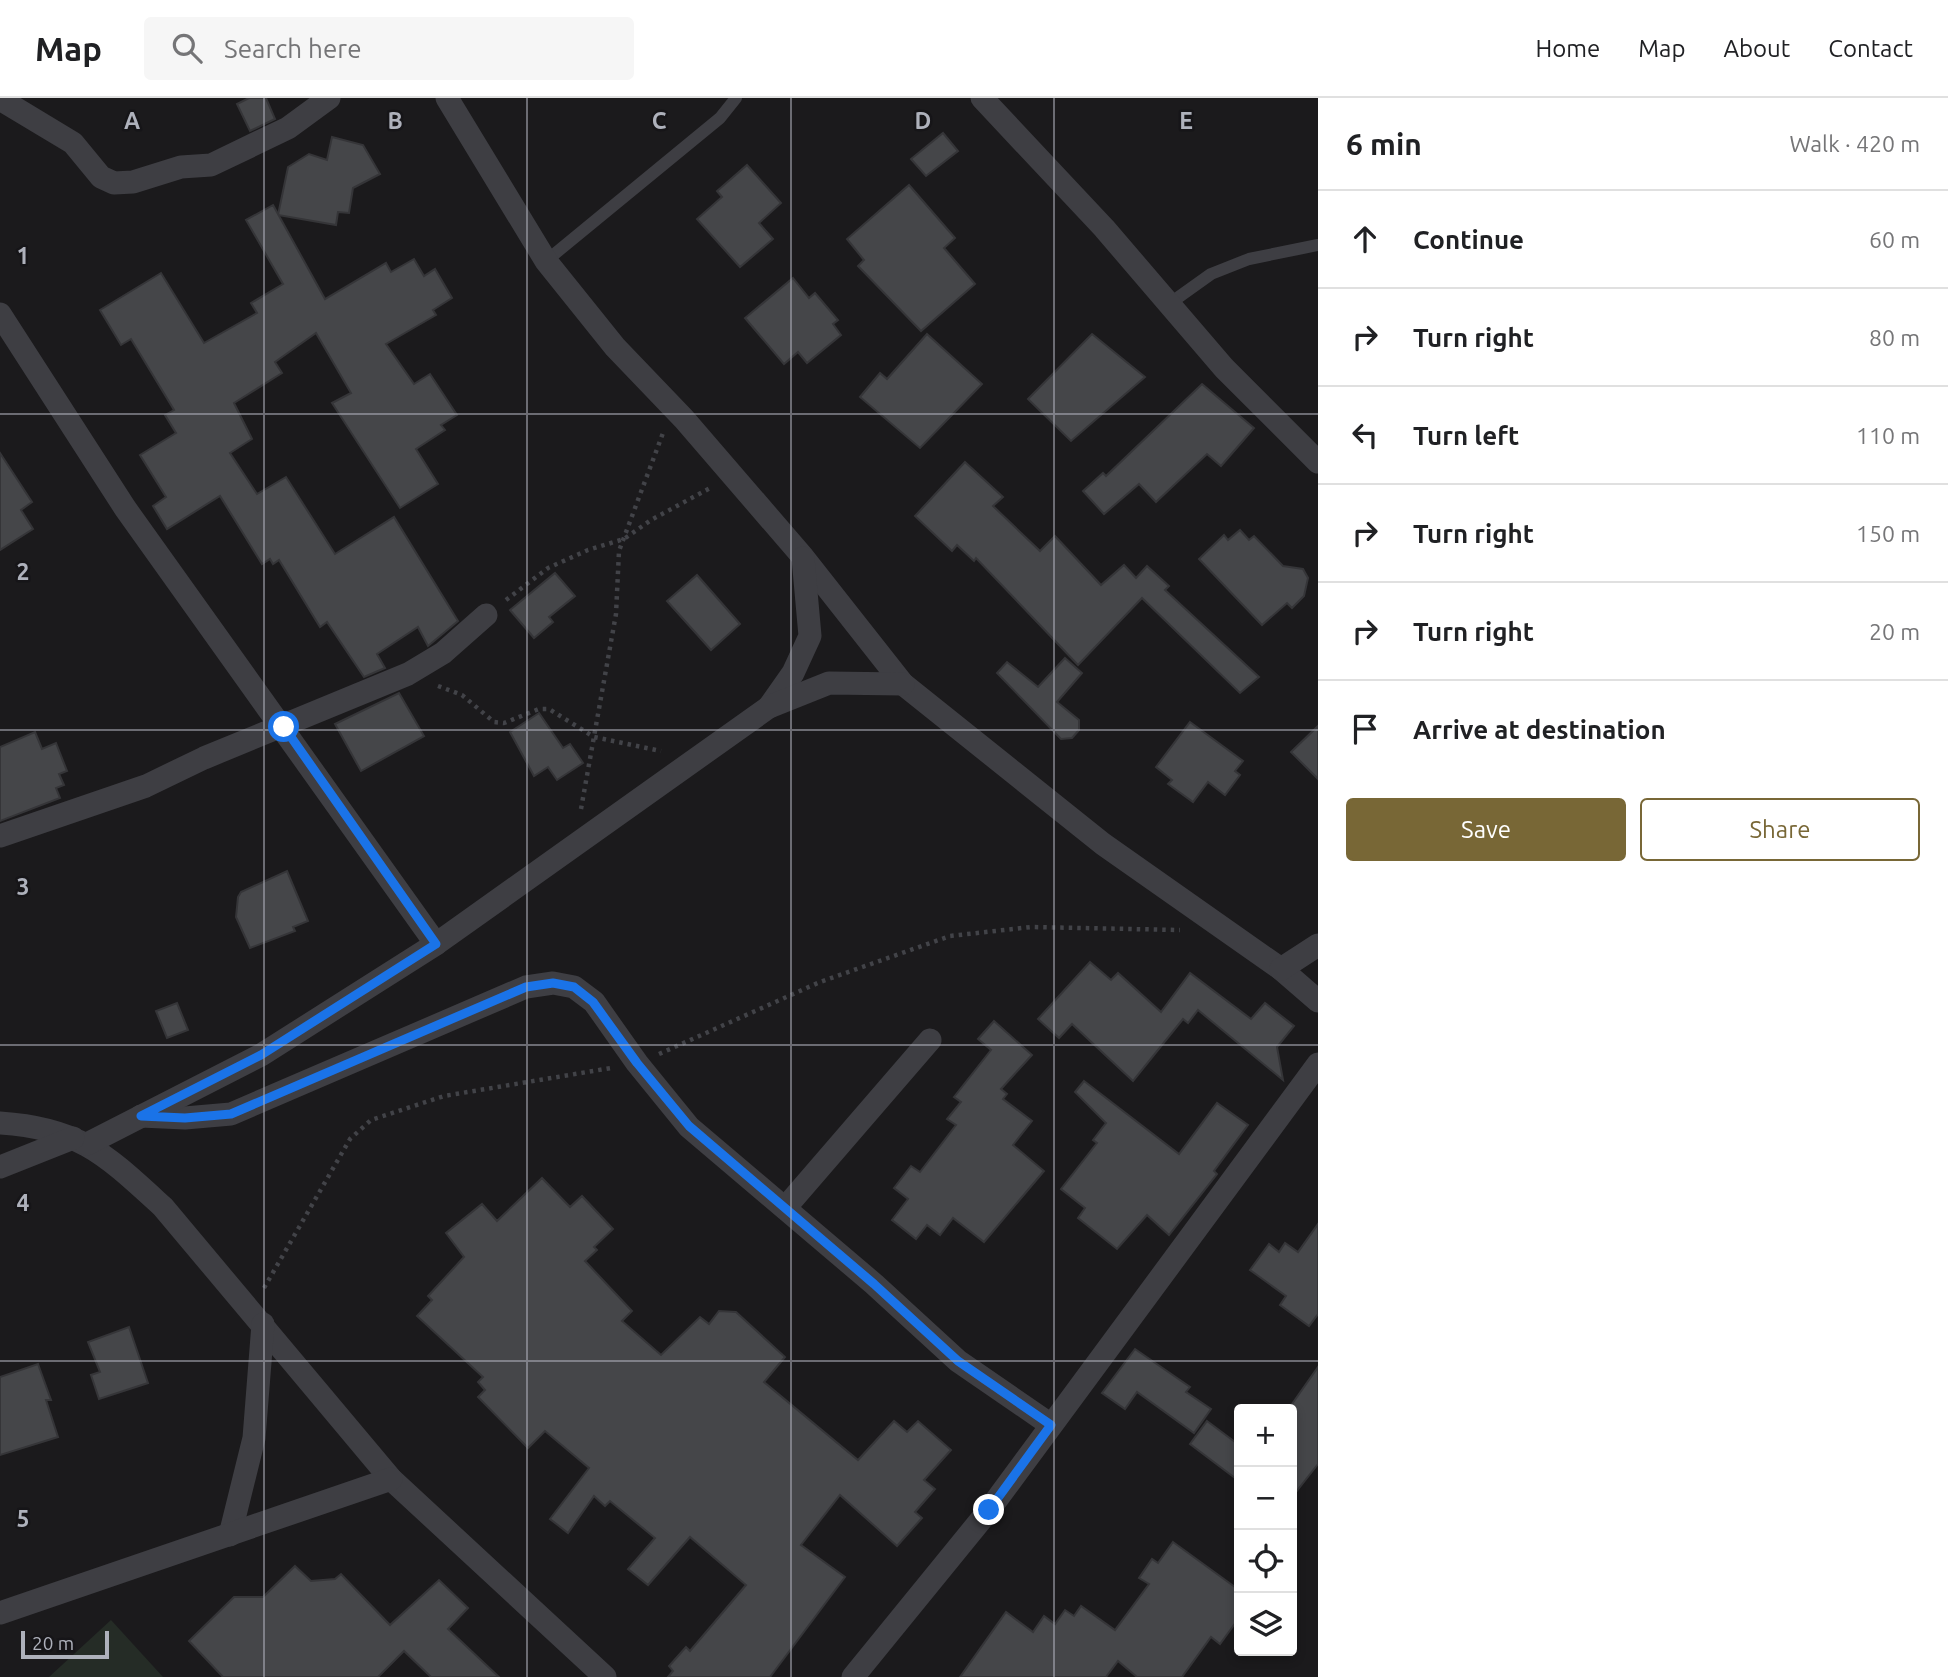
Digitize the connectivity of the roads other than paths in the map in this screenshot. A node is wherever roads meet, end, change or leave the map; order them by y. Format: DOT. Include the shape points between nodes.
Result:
graph roads {
  1 [pos="329,98"];
  2 [pos="447,98"];
  3 [pos="736,98"];
  4 [pos="982,98"];
  5 [pos="0,99"];
  6 [pos="1318,245"];
  7 [pos="546,261"];
  8 [pos="1169,304"];
  9 [pos="0,314"];
  10 [pos="1318,463"];
  11 [pos="803,557"];
  12 [pos="486,615"];
  13 [pos="903,684"];
  14 [pos="769,707"];
  15 [pos="284,727"];
  16 [pos="0,835"];
  17 [pos="436,944"];
  18 [pos="1318,945"];
  19 [pos="1281,969"];
  20 [pos="1318,1001"];
  21 [pos="930,1040"];
  22 [pos="1318,1064"];
  23 [pos="141,1116"];
  24 [pos="0,1123"];
  25 [pos="80,1141"];
  26 [pos="0,1167"];
  27 [pos="785,1208"];
  28 [pos="257,1317"];
  29 [pos="1051,1425"];
  30 [pos="391,1479"];
  31 [pos="230,1535"];
  32 [pos="0,1613"];
  33 [pos="605,1677"];
  34 [pos="853,1677"];
  1 -- 5 [label="street" via="288,128 211,165 181,167 134,182 114,183 101,177 73,143"];
  2 -- 7 [label="street"];
  3 -- 7 [label="lane" via="720,118"];
  4 -- 8 [label="street"];
  6 -- 8 [label="lane" via="1249,259 1211,274"];
  7 -- 11 [label="street" via="615,347"];
  8 -- 10 [label="street" via="1224,368"];
  9 -- 15 [label="street" via="125,508"];
  11 -- 13 [label="street"];
  11 -- 14 [label="street" via="810,635 793,673"];
  12 -- 15 [label="street" via="443,653 408,674"];
  13 -- 14 [label="street" via="829,683"];
  13 -- 19 [label="street" via="1103,844"];
  14 -- 17 [label="street"];
  15 -- 16 [label="street" via="146,786"];
  15 -- 17 [label="street"];
  17 -- 23 [label="street" via="261,1055"];
  18 -- 19 [label="street"];
  19 -- 20 [label="street"];
  21 -- 27 [label="street"];
  22 -- 29 [label="street"];
  23 -- 25 [label="street"];
  23 -- 27 [label="street" via="231,1114 494,999 553,983 574,987 593,1002 689,1126"];
  24 -- 25 [label="street" via="54,1129"];
  25 -- 26 [label="street"];
  25 -- 28 [label="street" via="163,1208"];
  27 -- 29 [label="street" via="958,1361"];
  28 -- 30 [label="street"];
  28 -- 31 [label="street" via="254,1438"];
  29 -- 34 [label="street" via="989,1510"];
  30 -- 31 [label="street"];
  30 -- 33 [label="street"];
  31 -- 32 [label="street"];
}
